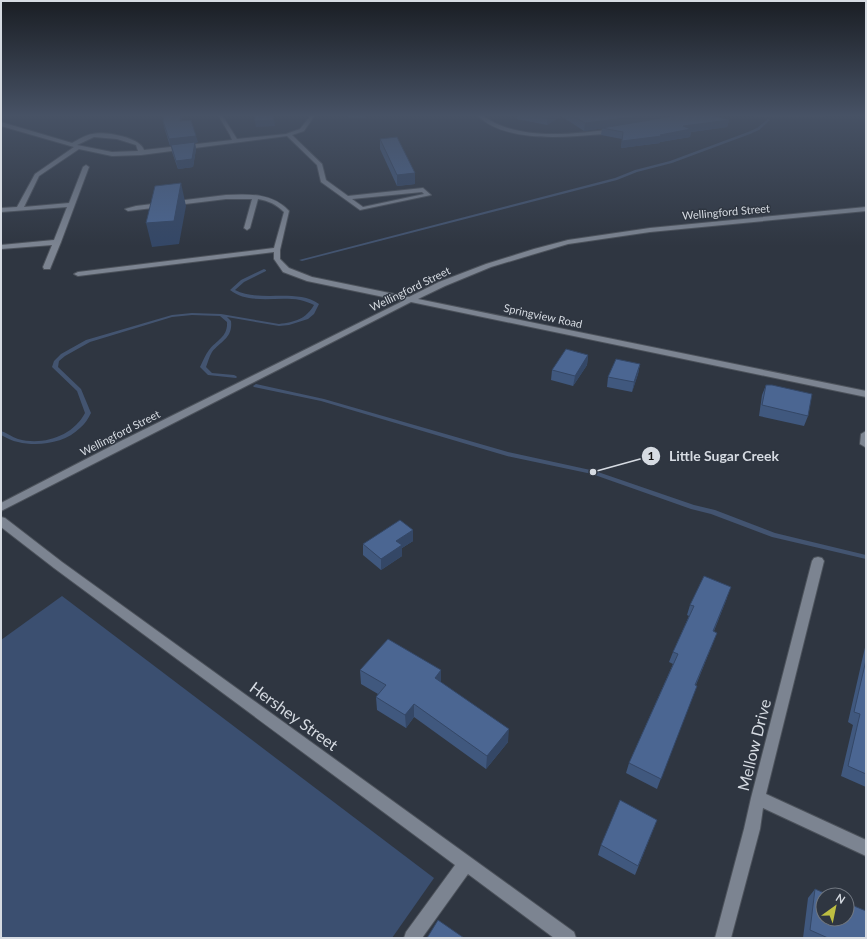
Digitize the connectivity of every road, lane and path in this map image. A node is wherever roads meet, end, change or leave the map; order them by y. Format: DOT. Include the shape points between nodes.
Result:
graph roads {
  1 [pos="59,159"];
  2 [pos="314,159"];
  3 [pos="86,167"];
  4 [pos="254,198"];
  5 [pos="346,198"];
  6 [pos="72,205"];
  7 [pos="20,208"];
  8 [pos="128,209"];
  9 [pos="866,209"];
  10 [pos="1,210"];
  11 [pos="247,228"];
  12 [pos="58,242"];
  13 [pos="1,247"];
  14 [pos="277,250"];
  15 [pos="47,267"];
  16 [pos="78,274"];
  17 [pos="411,300"];
  18 [pos="866,394"];
  19 [pos="1,506"];
  20 [pos="1,521"];
  21 [pos="818,561"];
  22 [pos="758,798"];
  23 [pos="866,848"];
  24 [pos="466,863"];
  25 [pos="412,938"];
  26 [pos="568,938"];
  27 [pos="723,938"];
  1 -- 7 [label="street" via="37,175"];
  2 -- 5 [label="street" via="320,165 323,181"];
  3 -- 6 [label="street"];
  4 -- 8 [label="street" via="234,197"];
  4 -- 11 [label="street"];
  4 -- 14 [label="street" via="271,201 282,206 287,212"];
  5 -- 5 [label="street" via="362,209 428,195 423,190"];
  6 -- 7 [label="street"];
  6 -- 12 [label="street"];
  7 -- 10 [label="street"];
  9 -- 17 [label="street, Wellingford Street" via="665,228 570,242 474,270"];
  12 -- 13 [label="street"];
  12 -- 15 [label="street"];
  14 -- 16 [label="street"];
  14 -- 17 [label="street, Springview Road" via="277,259 281,266 297,275"];
  17 -- 18 [label="street, Springview Road"];
  17 -- 19 [label="street, Wellingford Street"];
  20 -- 24 [label="street, Hershey Street"];
  21 -- 22 [label="street, Mellow Drive"];
  22 -- 23 [label="street"];
  22 -- 27 [label="street, Mellow Drive"];
  24 -- 25 [label="street"];
  24 -- 26 [label="street, Hershey Street"];
}
